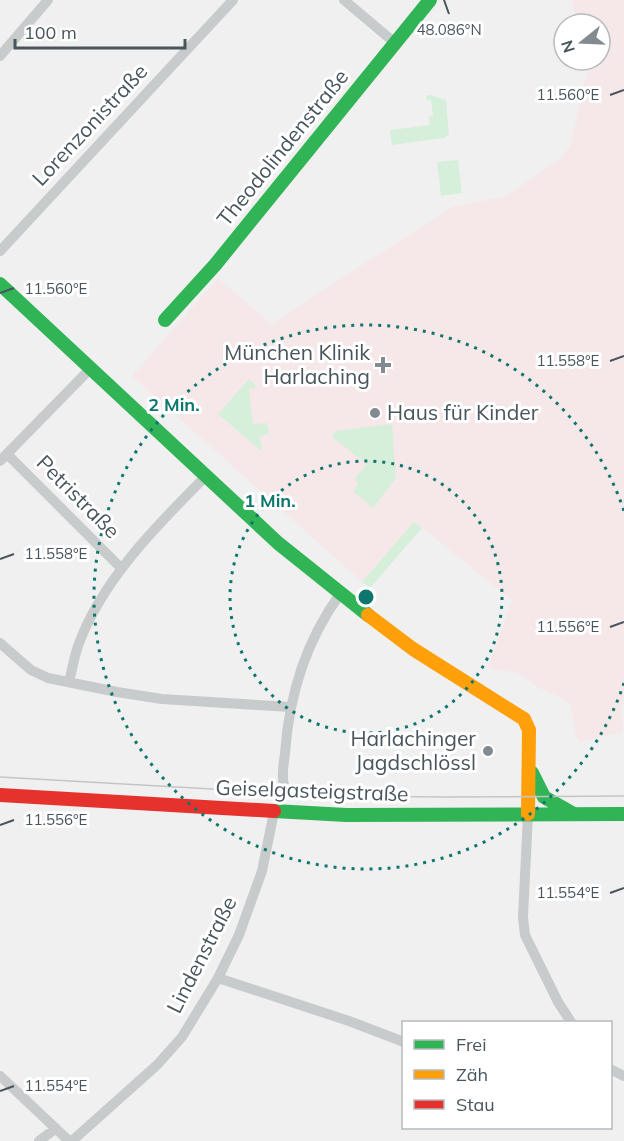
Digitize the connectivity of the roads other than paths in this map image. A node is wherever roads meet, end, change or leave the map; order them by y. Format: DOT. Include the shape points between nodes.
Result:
graph roads {
  1 [pos="48,0"];
  2 [pos="233,0"];
  3 [pos="344,0"];
  4 [pos="430,0"];
  5 [pos="395,43"];
  6 [pos="0,56"];
  7 [pos="0,251"];
  8 [pos="0,284"];
  9 [pos="165,320"];
  10 [pos="91,368"];
  11 [pos="4,458"];
  12 [pos="206,476"];
  13 [pos="121,568"];
  14 [pos="340,594"];
  15 [pos="0,643"];
  16 [pos="69,682"];
  17 [pos="290,707"];
  18 [pos="530,770"];
  19 [pos="284,785"];
  20 [pos="0,795"];
  21 [pos="274,812"];
  22 [pos="528,814"];
  23 [pos="575,814"];
  24 [pos="624,814"];
  25 [pos="218,978"];
  26 [pos="570,1021"];
  27 [pos="402,1041"];
  28 [pos="0,1076"];
  29 [pos="54,1129"];
  30 [pos="39,1141"];
  31 [pos="70,1141"];
  1 -- 6 [label="street"];
  2 -- 7 [label="street, Lorenzonistraße"];
  3 -- 5 [label="street"];
  4 -- 5 [label="street, Theodolindenstraße"];
  5 -- 9 [label="street, Theodolindenstraße" via="215,265"];
  8 -- 10 [label="street"];
  10 -- 11 [label="street"];
  10 -- 12 [label="street"];
  11 -- 13 [label="street, Petristraße"];
  12 -- 13 [label="street"];
  12 -- 14 [label="street"];
  13 -- 16 [label="street" via="78,645"];
  14 -- 17 [label="street" via="312,641"];
  14 -- 18 [label="street" via="413,649 524,719 530,738"];
  15 -- 16 [label="street" via="31,670"];
  16 -- 17 [label="street" via="162,699"];
  17 -- 19 [label="street"];
  18 -- 22 [label="street"];
  18 -- 23 [label="street" via="548,801"];
  20 -- 21 [label="street, Geiselgasteigstraße"];
  21 -- 22 [label="street, Geiselgasteigstraße"];
  21 -- 25 [label="street, Lindenstraße" via="252,902"];
  22 -- 23 [label="street, Geiselgasteigstraße"];
  22 -- 26 [label="street" via="525,935"];
  23 -- 24 [label="street, Geiselgasteigstraße"];
  25 -- 27 [label="street"];
  25 -- 31 [label="street, Lindenstraße" via="182,1037 158,1065"];
  28 -- 29 [label="street"];
  29 -- 30 [label="street"];
  29 -- 31 [label="street"];
}
